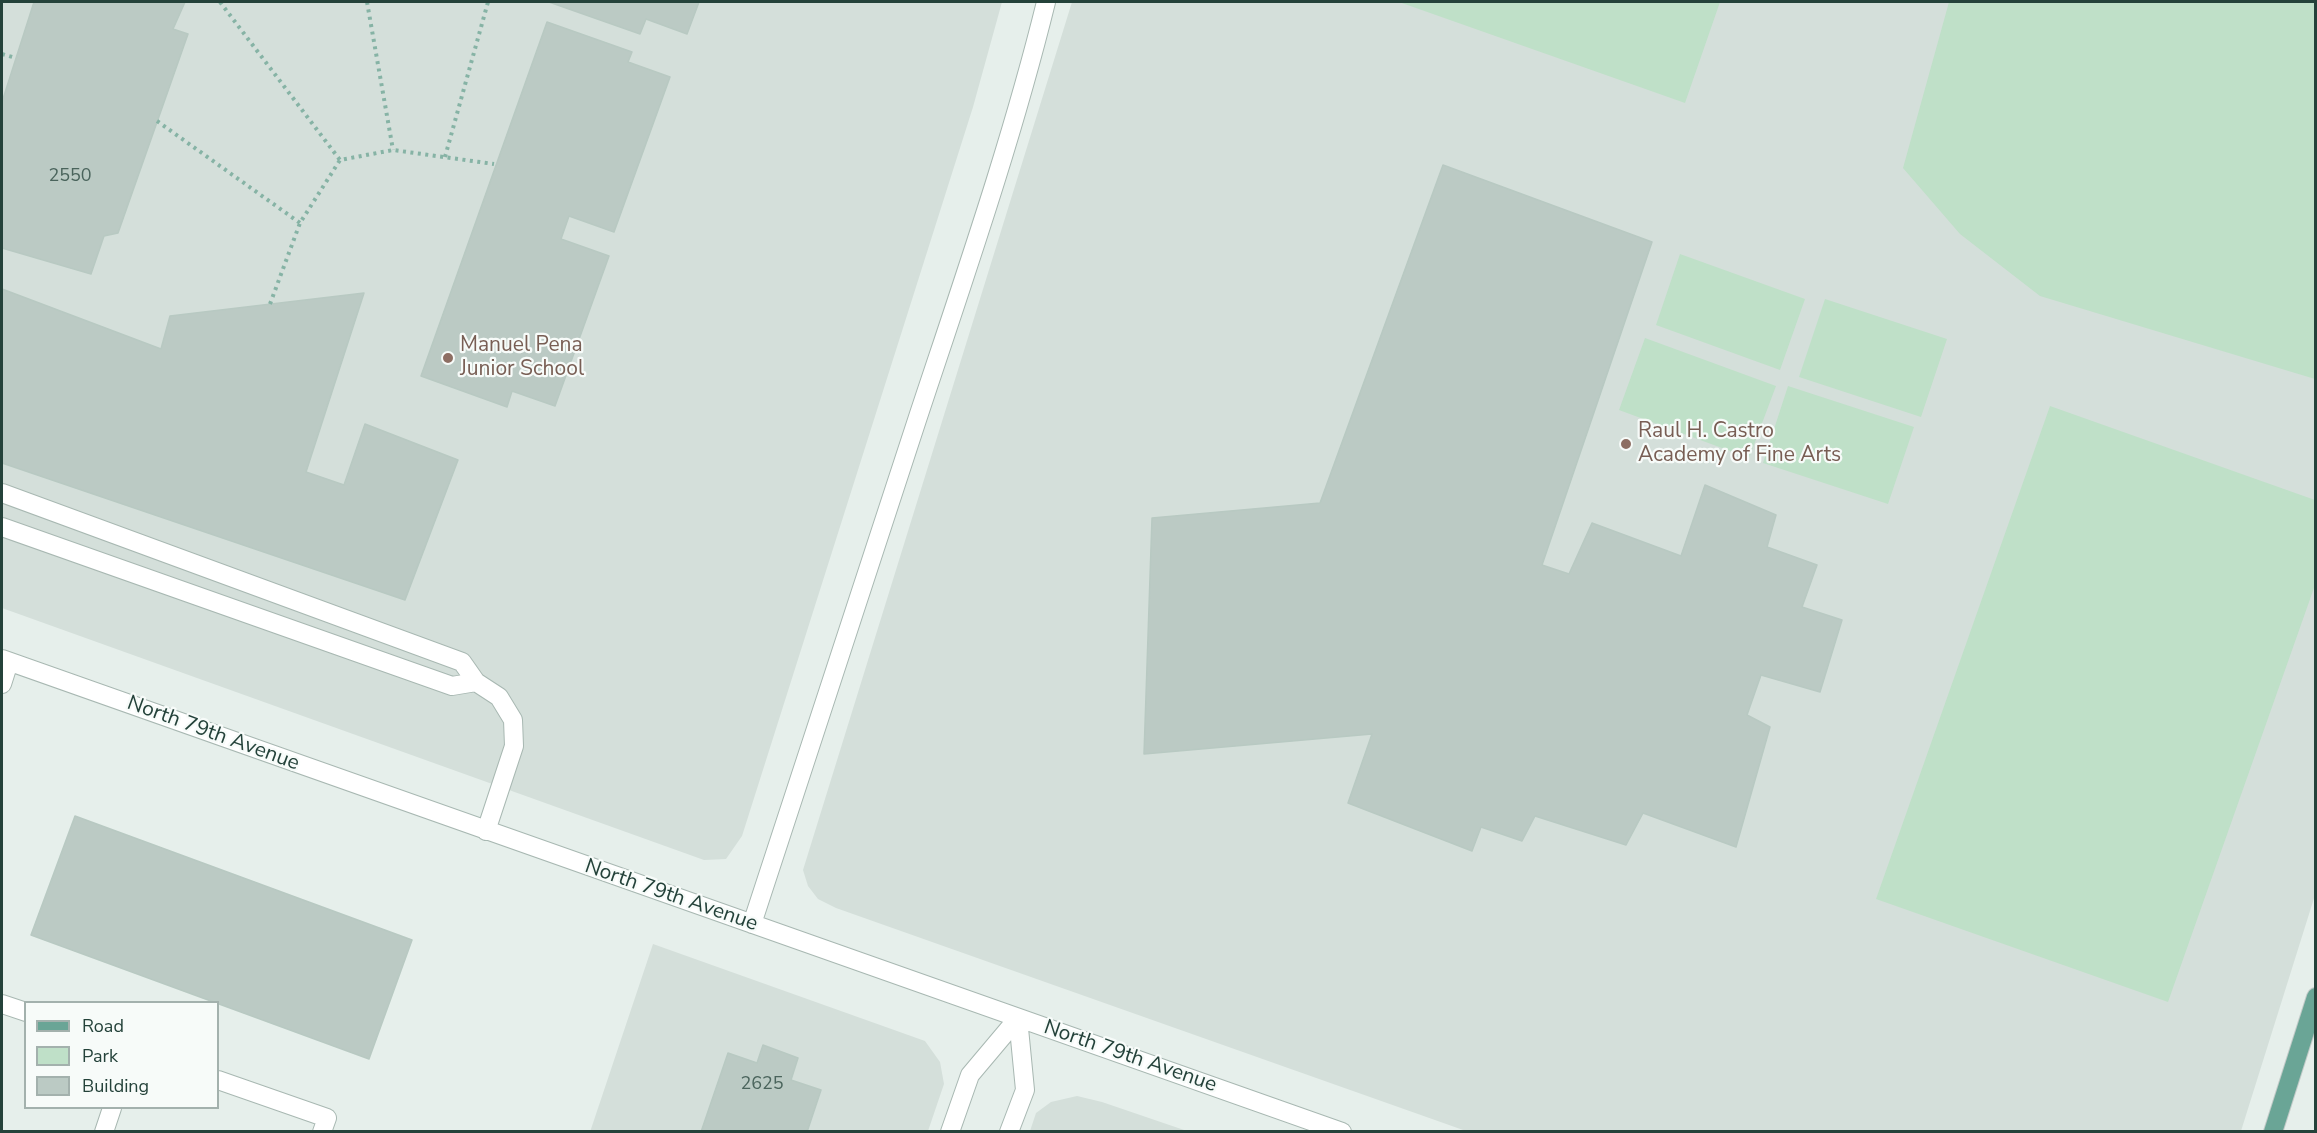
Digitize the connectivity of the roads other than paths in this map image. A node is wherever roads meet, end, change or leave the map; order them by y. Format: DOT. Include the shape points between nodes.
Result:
graph roads {
  1 [pos="1046,2"];
  2 [pos="2,493"];
  3 [pos="2,527"];
  4 [pos="5,660"];
  5 [pos="476,682"];
  6 [pos="2,684"];
  7 [pos="486,831"];
  8 [pos="752,924"];
  9 [pos="2316,997"];
  10 [pos="2,1004"];
  11 [pos="24,1011"];
  12 [pos="1018,1018"];
  13 [pos="219,1080"];
  14 [pos="111,1109"];
  15 [pos="104,1131"];
  16 [pos="322,1131"];
  17 [pos="950,1131"];
  18 [pos="1010,1131"];
  19 [pos="1342,1131"];
  20 [pos="2273,1131"];
  1 -- 8 [label="street" via="1025,87 983,222"];
  2 -- 5 [label="street" via="462,662"];
  3 -- 5 [label="street" via="452,686"];
  4 -- 6 [label="street"];
  4 -- 7 [label="street, North 79th Avenue"];
  5 -- 7 [label="street" via="499,697 513,720 514,746"];
  7 -- 8 [label="street, North 79th Avenue"];
  8 -- 12 [label="street, North 79th Avenue"];
  9 -- 20 [label="main road"];
  10 -- 11 [label="street"];
  12 -- 17 [label="street" via="970,1075"];
  12 -- 18 [label="street" via="1025,1090"];
  12 -- 19 [label="street, North 79th Avenue"];
  13 -- 16 [label="street" via="327,1118"];
  14 -- 15 [label="street"];
}
